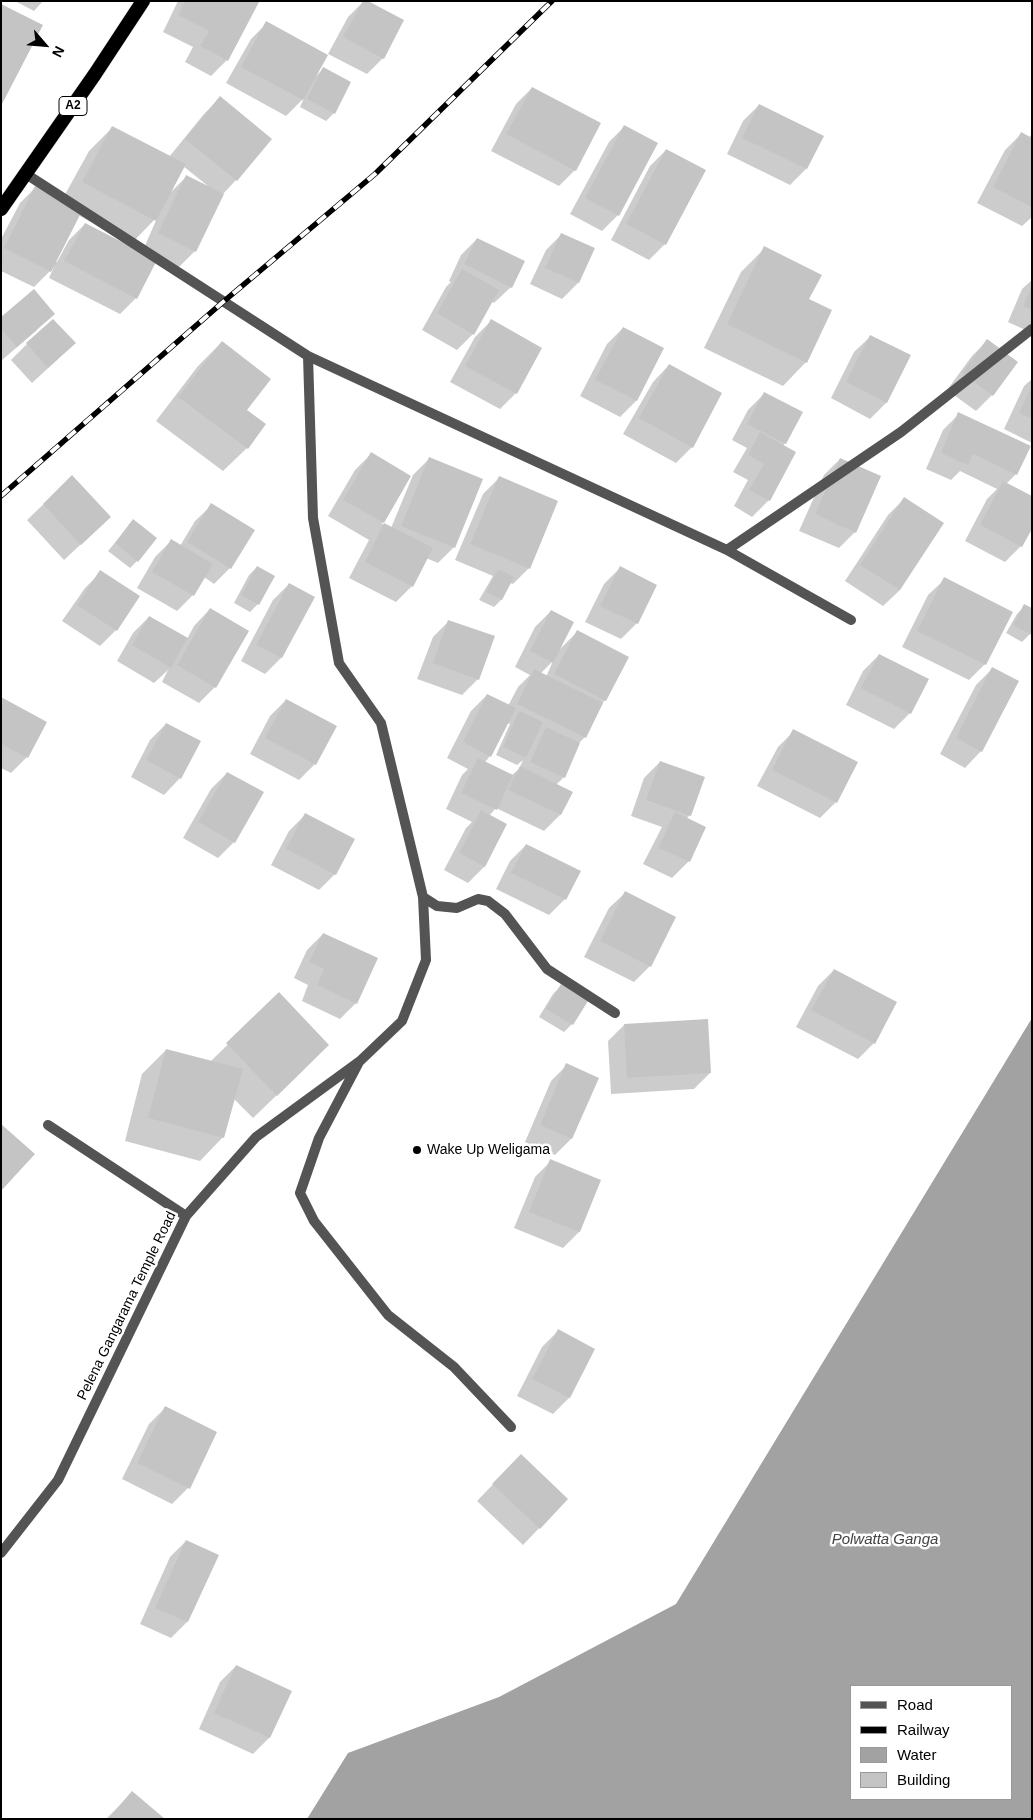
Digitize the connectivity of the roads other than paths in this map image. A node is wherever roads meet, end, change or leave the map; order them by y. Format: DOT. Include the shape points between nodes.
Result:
graph roads {
  1 [pos="143,1"];
  2 [pos="26,174"];
  3 [pos="1,209"];
  4 [pos="1032,329"];
  5 [pos="308,356"];
  6 [pos="727,550"];
  7 [pos="851,620"];
  8 [pos="423,897"];
  9 [pos="615,1013"];
  10 [pos="360,1061"];
  11 [pos="48,1125"];
  12 [pos="186,1216"];
  13 [pos="511,1427"];
  14 [pos="1,1553"];
  1 -- 2 [label="highway, A2"];
  2 -- 3 [label="highway, A2"];
  2 -- 5 [label="street"];
  4 -- 6 [label="street" via="901,432"];
  5 -- 6 [label="street"];
  5 -- 8 [label="street, Pelena Gangarama Temple Road" via="312,518 338,663 381,723"];
  6 -- 7 [label="street"];
  8 -- 9 [label="street" via="437,906 457,908 478,899 488,901 505,914 547,970"];
  8 -- 10 [label="street, Pelena Gangarama Temple Road" via="426,960 402,1021"];
  10 -- 12 [label="street, Pelena Gangarama Temple Road" via="256,1137"];
  10 -- 13 [label="street" via="319,1138 300,1193 314,1221 388,1315 454,1367"];
  11 -- 12 [label="street"];
  12 -- 14 [label="street, Pelena Gangarama Temple Road" via="58,1480"];
}
